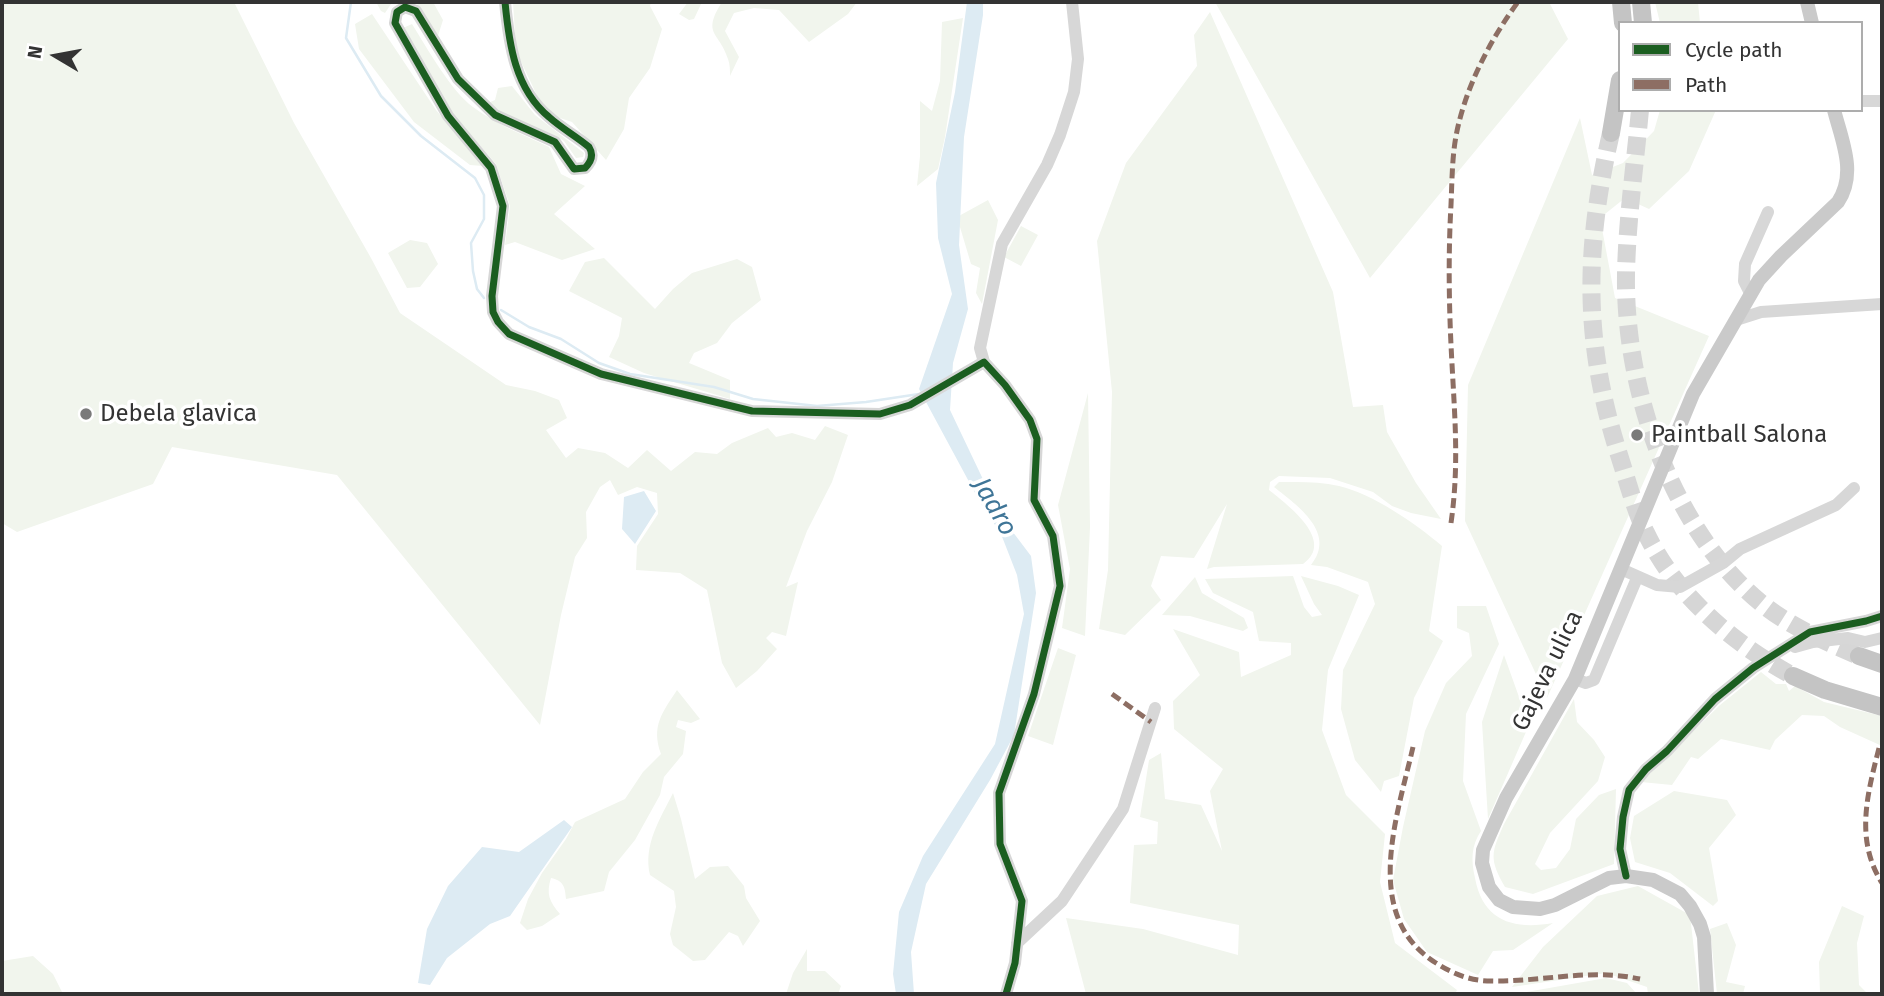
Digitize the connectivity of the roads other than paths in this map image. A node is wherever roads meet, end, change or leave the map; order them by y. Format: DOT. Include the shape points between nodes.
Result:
graph roads {
  1 [pos="505,2"];
  2 [pos="1072,2"];
  3 [pos="1621,2"];
  4 [pos="1641,2"];
  5 [pos="1807,2"];
  6 [pos="1623,21"];
  7 [pos="1643,21"];
  8 [pos="1812,21"];
  9 [pos="1618,92"];
  10 [pos="1863,101"];
  11 [pos="1882,101"];
  12 [pos="1835,112"];
  13 [pos="1611,133"];
  14 [pos="1768,212"];
  15 [pos="1751,295"];
  16 [pos="1882,304"];
  17 [pos="1736,320"];
  18 [pos="985,362"];
  19 [pos="1854,488"];
  20 [pos="1621,569"];
  21 [pos="1637,578"];
  22 [pos="1882,616"];
  23 [pos="1882,638"];
  24 [pos="1781,652"];
  25 [pos="1859,656"];
  26 [pos="1882,664"];
  27 [pos="1793,676"];
  28 [pos="1575,679"];
  29 [pos="1882,707"];
  30 [pos="1155,708"];
  31 [pos="1626,876"];
  32 [pos="1017,943"];
  33 [pos="1006,994"];
  34 [pos="1707,994"];
  1 -- 18 [label="street" via="512,50 525,89 534,104 591,151 585,168 574,169 549,138 495,115 458,79 416,11 405,7 397,12 395,23 448,116 491,168 503,206 493,312 509,334 601,374 752,411 880,414 910,405"];
  2 -- 18 [label="street" via="1078,59 1073,92 1046,165 1002,244 980,348"];
  3 -- 6 [label="highway"];
  4 -- 7 [label="highway"];
  5 -- 8 [label="main road"];
  9 -- 13 [label="highway"];
  10 -- 11 [label="street"];
  12 -- 15 [label="main road, Gajeva ulica" via="1847,158 1849,178 1844,193 1759,280"];
  14 -- 15 [label="street" via="1745,264 1744,281"];
  15 -- 17 [label="main road, Gajeva ulica"];
  16 -- 17 [label="street" via="1761,312"];
  17 -- 20 [label="main road, Gajeva ulica" via="1693,394"];
  18 -- 32 [label="street" via="1030,420 1037,439 1034,500 1053,536 1060,586 1034,694 999,793 1000,845 1022,901"];
  19 -- 21 [label="street" via="1836,505 1740,549 1680,587"];
  20 -- 21 [label="street"];
  20 -- 28 [label="main road, Gajeva ulica"];
  21 -- 28 [label="street" via="1594,680"];
  22 -- 24 [label="street" via="1810,632"];
  23 -- 24 [label="street" via="1813,642"];
  24 -- 31 [label="street" via="1715,699 1629,790 1619,849"];
  25 -- 26 [label="highway"];
  27 -- 29 [label="highway"];
  28 -- 31 [label="main road, Gajeva ulica" via="1487,838 1484,875 1499,900 1527,910 1555,905 1609,878"];
  30 -- 32 [label="street" via="1123,808 1062,901"];
  31 -- 34 [label="main road, Gajeva ulica" via="1666,885 1690,905 1704,937"];
  32 -- 33 [label="street"];
}
